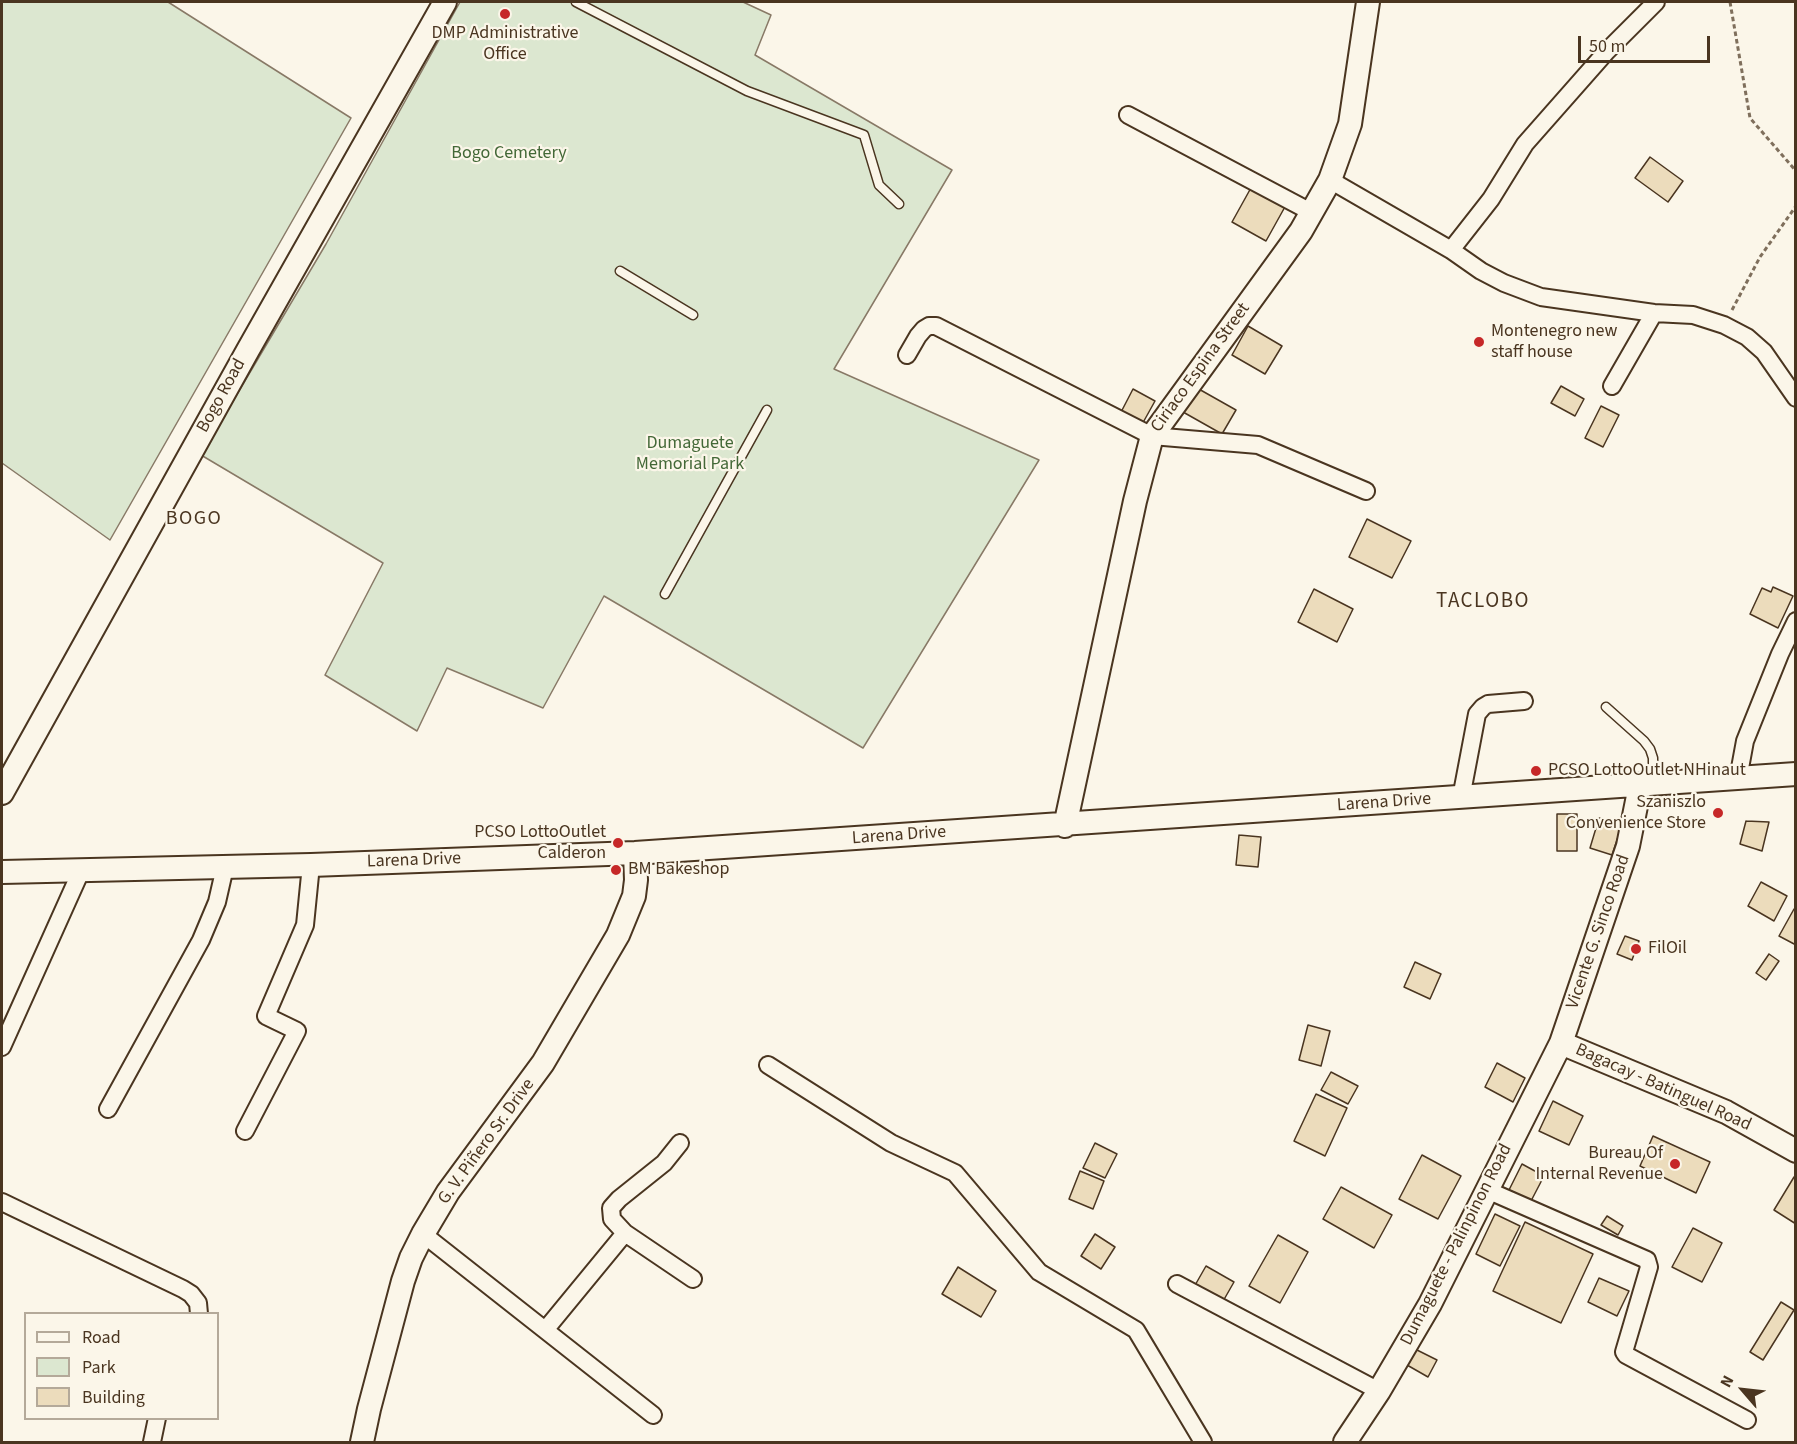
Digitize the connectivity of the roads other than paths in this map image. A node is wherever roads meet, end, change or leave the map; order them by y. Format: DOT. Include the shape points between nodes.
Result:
graph roads {
  1 [pos="446,2"];
  2 [pos="576,2"];
  3 [pos="1368,2"];
  4 [pos="1656,2"];
  5 [pos="1128,115"];
  6 [pos="1330,180"];
  7 [pos="899,204"];
  8 [pos="1311,212"];
  9 [pos="1451,250"];
  10 [pos="620,271"];
  11 [pos="1654,313"];
  12 [pos="693,315"];
  13 [pos="907,355"];
  14 [pos="1612,386"];
  15 [pos="1796,398"];
  16 [pos="767,410"];
  17 [pos="1152,435"];
  18 [pos="1366,491"];
  19 [pos="665,594"];
  20 [pos="1796,621"];
  21 [pos="1524,701"];
  22 [pos="1606,707"];
  23 [pos="1796,774"];
  24 [pos="1738,779"];
  25 [pos="1647,785"];
  26 [pos="2,793"];
  27 [pos="1461,798"];
  28 [pos="1065,826"];
  29 [pos="635,853"];
  30 [pos="311,865"];
  31 [pos="225,867"];
  32 [pos="81,871"];
  33 [pos="2,872"];
  34 [pos="1561,1043"];
  35 [pos="2,1047"];
  36 [pos="768,1065"];
  37 [pos="108,1109"];
  38 [pos="245,1131"];
  39 [pos="680,1143"];
  40 [pos="1796,1151"];
  41 [pos="1487,1190"];
  42 [pos="2,1202"];
  43 [pos="625,1233"];
  44 [pos="423,1234"];
  45 [pos="693,1279"];
  46 [pos="1177,1284"];
  47 [pos="199,1312"];
  48 [pos="546,1329"];
  49 [pos="1379,1391"];
  50 [pos="653,1415"];
  51 [pos="157,1420"];
  52 [pos="1747,1420"];
  53 [pos="152,1443"];
  54 [pos="362,1443"];
  55 [pos="1203,1443"];
  56 [pos="1346,1443"];
  1 -- 26 [label="main road, Bogo Road"];
  2 -- 7 [label="lane" via="747,91 864,135 879,185"];
  3 -- 6 [label="main road, Ciriaco Espina Street" via="1350,124"];
  4 -- 9 [label="street" via="1525,144 1491,199"];
  5 -- 8 [label="street"];
  6 -- 8 [label="main road, Ciriaco Espina Street"];
  6 -- 9 [label="street"];
  8 -- 17 [label="main road, Ciriaco Espina Street"];
  9 -- 11 [label="street" via="1481,271 1541,297"];
  10 -- 12 [label="lane"];
  11 -- 14 [label="street"];
  11 -- 15 [label="street" via="1693,315 1747,337 1764,352"];
  13 -- 17 [label="street" via="924,329 936,326"];
  16 -- 19 [label="lane"];
  17 -- 18 [label="street" via="1258,445"];
  17 -- 28 [label="main road, Ciriaco Espina Street"];
  20 -- 24 [label="street" via="1745,741"];
  21 -- 27 [label="street" via="1488,704 1477,714"];
  22 -- 25 [label="lane" via="1650,748 1653,758"];
  23 -- 24 [label="main road, Larena Drive"];
  24 -- 25 [label="main road, Larena Drive"];
  25 -- 27 [label="main road, Larena Drive"];
  25 -- 34 [label="main road, Vicente G. Sinco Road"];
  27 -- 28 [label="main road, Larena Drive"];
  28 -- 29 [label="main road, Larena Drive"];
  29 -- 30 [label="main road, Larena Drive"];
  29 -- 44 [label="main road, G. V. Piñero Sr. Drive" via="634,896 618,935 543,1064 470,1162"];
  30 -- 31 [label="main road, Larena Drive"];
  30 -- 38 [label="street" via="304,925 266,1016 297,1031"];
  31 -- 32 [label="main road, Larena Drive"];
  31 -- 37 [label="street" via="217,902 201,940"];
  32 -- 33 [label="main road, Larena Drive"];
  32 -- 35 [label="street"];
  34 -- 40 [label="main road, Bagacay - Batinguel Road" via="1726,1112"];
  34 -- 41 [label="main road, Dumaguete - Palinpinon Road"];
  36 -- 55 [label="street" via="891,1143 955,1173 1039,1272 1136,1330"];
  39 -- 43 [label="street" via="611,1208 612,1219"];
  41 -- 49 [label="main road, Dumaguete - Palinpinon Road" via="1430,1304"];
  41 -- 52 [label="street" via="1647,1260 1649,1267 1623,1352"];
  42 -- 47 [label="street" via="183,1289 198,1303"];
  43 -- 45 [label="street"];
  43 -- 48 [label="street"];
  44 -- 48 [label="street"];
  44 -- 54 [label="main road, G. V. Piñero Sr. Drive" via="403,1281"];
  46 -- 49 [label="street"];
  48 -- 50 [label="street"];
  49 -- 56 [label="main road, Dumaguete - Palinpinon Road"];
  51 -- 53 [label="street"];
}
